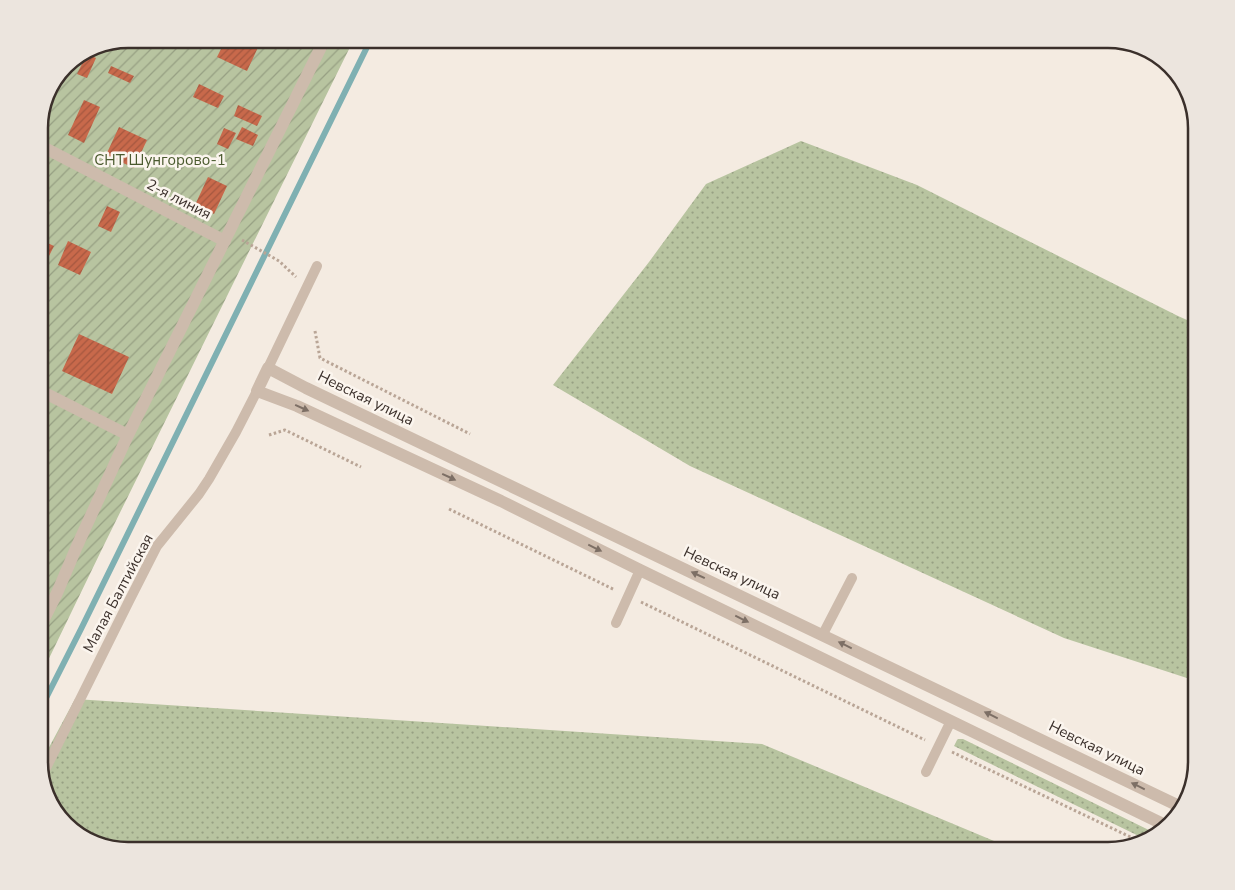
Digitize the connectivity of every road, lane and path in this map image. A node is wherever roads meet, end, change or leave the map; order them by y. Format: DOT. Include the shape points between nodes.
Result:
graph roads {
  1 [pos="318,47"];
  2 [pos="48,150"];
  3 [pos="225,241"];
  4 [pos="252,246"];
  5 [pos="317,266"];
  6 [pos="297,277"];
  7 [pos="316,331"];
  8 [pos="268,368"];
  9 [pos="257,391"];
  10 [pos="48,395"];
  11 [pos="288,423"];
  12 [pos="285,430"];
  13 [pos="470,434"];
  14 [pos="128,435"];
  15 [pos="268,435"];
  16 [pos="361,466"];
  17 [pos="449,509"];
  18 [pos="640,570"];
  19 [pos="852,578"];
  20 [pos="628,596"];
  21 [pos="48,610"];
  22 [pos="616,623"];
  23 [pos="823,634"];
  24 [pos="951,721"];
  25 [pos="930,742"];
  26 [pos="951,752"];
  27 [pos="48,764"];
  28 [pos="926,772"];
  29 [pos="1175,804"];
  30 [pos="1160,823"];
  31 [pos="1133,838"];
  1 -- 3 [label="street"];
  2 -- 3 [label="street, 2-я линия"];
  3 -- 14 [label="street"];
  4 -- 6 [label="path" via="279,261"];
  5 -- 8 [label="lane"];
  7 -- 13 [label="path" via="320,358"];
  8 -- 9 [label="street"];
  23 -- 8 [label="street, Невская улица, one-way"];
  9 -- 18 [label="street, one-way" via="297,406 465,484"];
  9 -- 27 [label="lane, Малая Балтийская" via="199,494 157,546"];
  10 -- 14 [label="street"];
  11 -- 12 [label="path"];
  12 -- 15 [label="path"];
  12 -- 16 [label="path"];
  14 -- 21 [label="street"];
  17 -- 20 [label="path"];
  18 -- 20 [label="lane"];
  18 -- 24 [label="street, one-way"];
  19 -- 23 [label="lane"];
  20 -- 22 [label="lane"];
  20 -- 25 [label="path"];
  29 -- 23 [label="street, Невская улица, one-way"];
  24 -- 28 [label="lane"];
  24 -- 30 [label="street"];
  26 -- 31 [label="path"];
}
